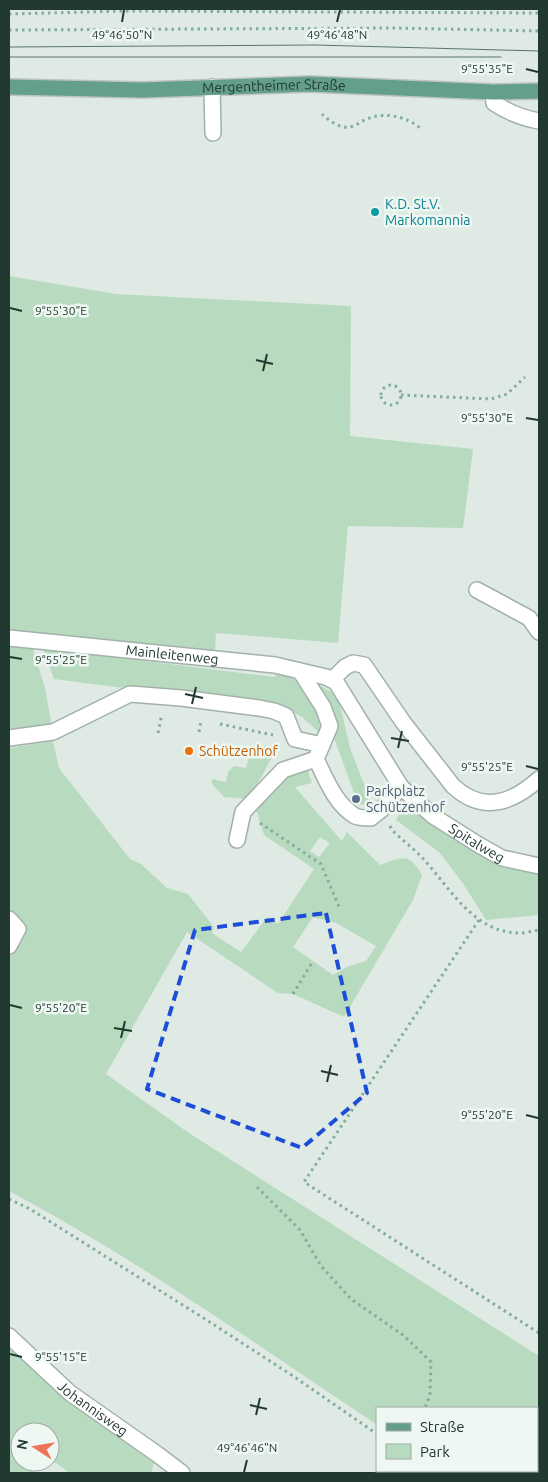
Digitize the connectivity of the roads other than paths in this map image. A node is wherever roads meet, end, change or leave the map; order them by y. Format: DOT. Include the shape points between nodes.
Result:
graph roads {
  1 [pos="9,87"];
  2 [pos="212,87"];
  3 [pos="493,92"];
  4 [pos="539,92"];
  5 [pos="539,120"];
  6 [pos="213,133"];
  7 [pos="477,590"];
  8 [pos="534,621"];
  9 [pos="539,632"];
  10 [pos="9,638"];
  11 [pos="300,671"];
  12 [pos="334,681"];
  13 [pos="9,738"];
  14 [pos="322,744"];
  15 [pos="316,759"];
  16 [pos="539,779"];
  17 [pos="401,787"];
  18 [pos="237,840"];
  19 [pos="539,866"];
  20 [pos="9,919"];
  21 [pos="9,946"];
  22 [pos="9,1336"];
  23 [pos="182,1473"];
  1 -- 2 [label="main road, Mergentheimer Straße" via="143,90"];
  2 -- 3 [label="main road, Mergentheimer Straße" via="310,84"];
  2 -- 6 [label="street"];
  3 -- 4 [label="main road, Mergentheimer Straße"];
  3 -- 5 [label="street" via="494,104 516,115"];
  7 -- 8 [label="street"];
  8 -- 9 [label="street"];
  10 -- 11 [label="street, Mainleitenweg"];
  11 -- 12 [label="street, Mainleitenweg"];
  11 -- 14 [label="street" via="323,707 330,726"];
  12 -- 16 [label="street" via="345,667 353,663 364,665 453,786 474,800 493,803 512,799"];
  12 -- 17 [label="street, Spitalweg"];
  13 -- 14 [label="street" via="53,732 130,694 274,711 286,716 295,740"];
  14 -- 15 [label="street"];
  15 -- 17 [label="street" via="332,792 356,817 371,818"];
  15 -- 18 [label="street" via="283,770 243,812"];
  17 -- 19 [label="street, Spitalweg" via="433,816 479,845 502,858"];
  20 -- 21 [label="street" via="18,929"];
  22 -- 23 [label="street, Johannisweg" via="70,1393"];
}
